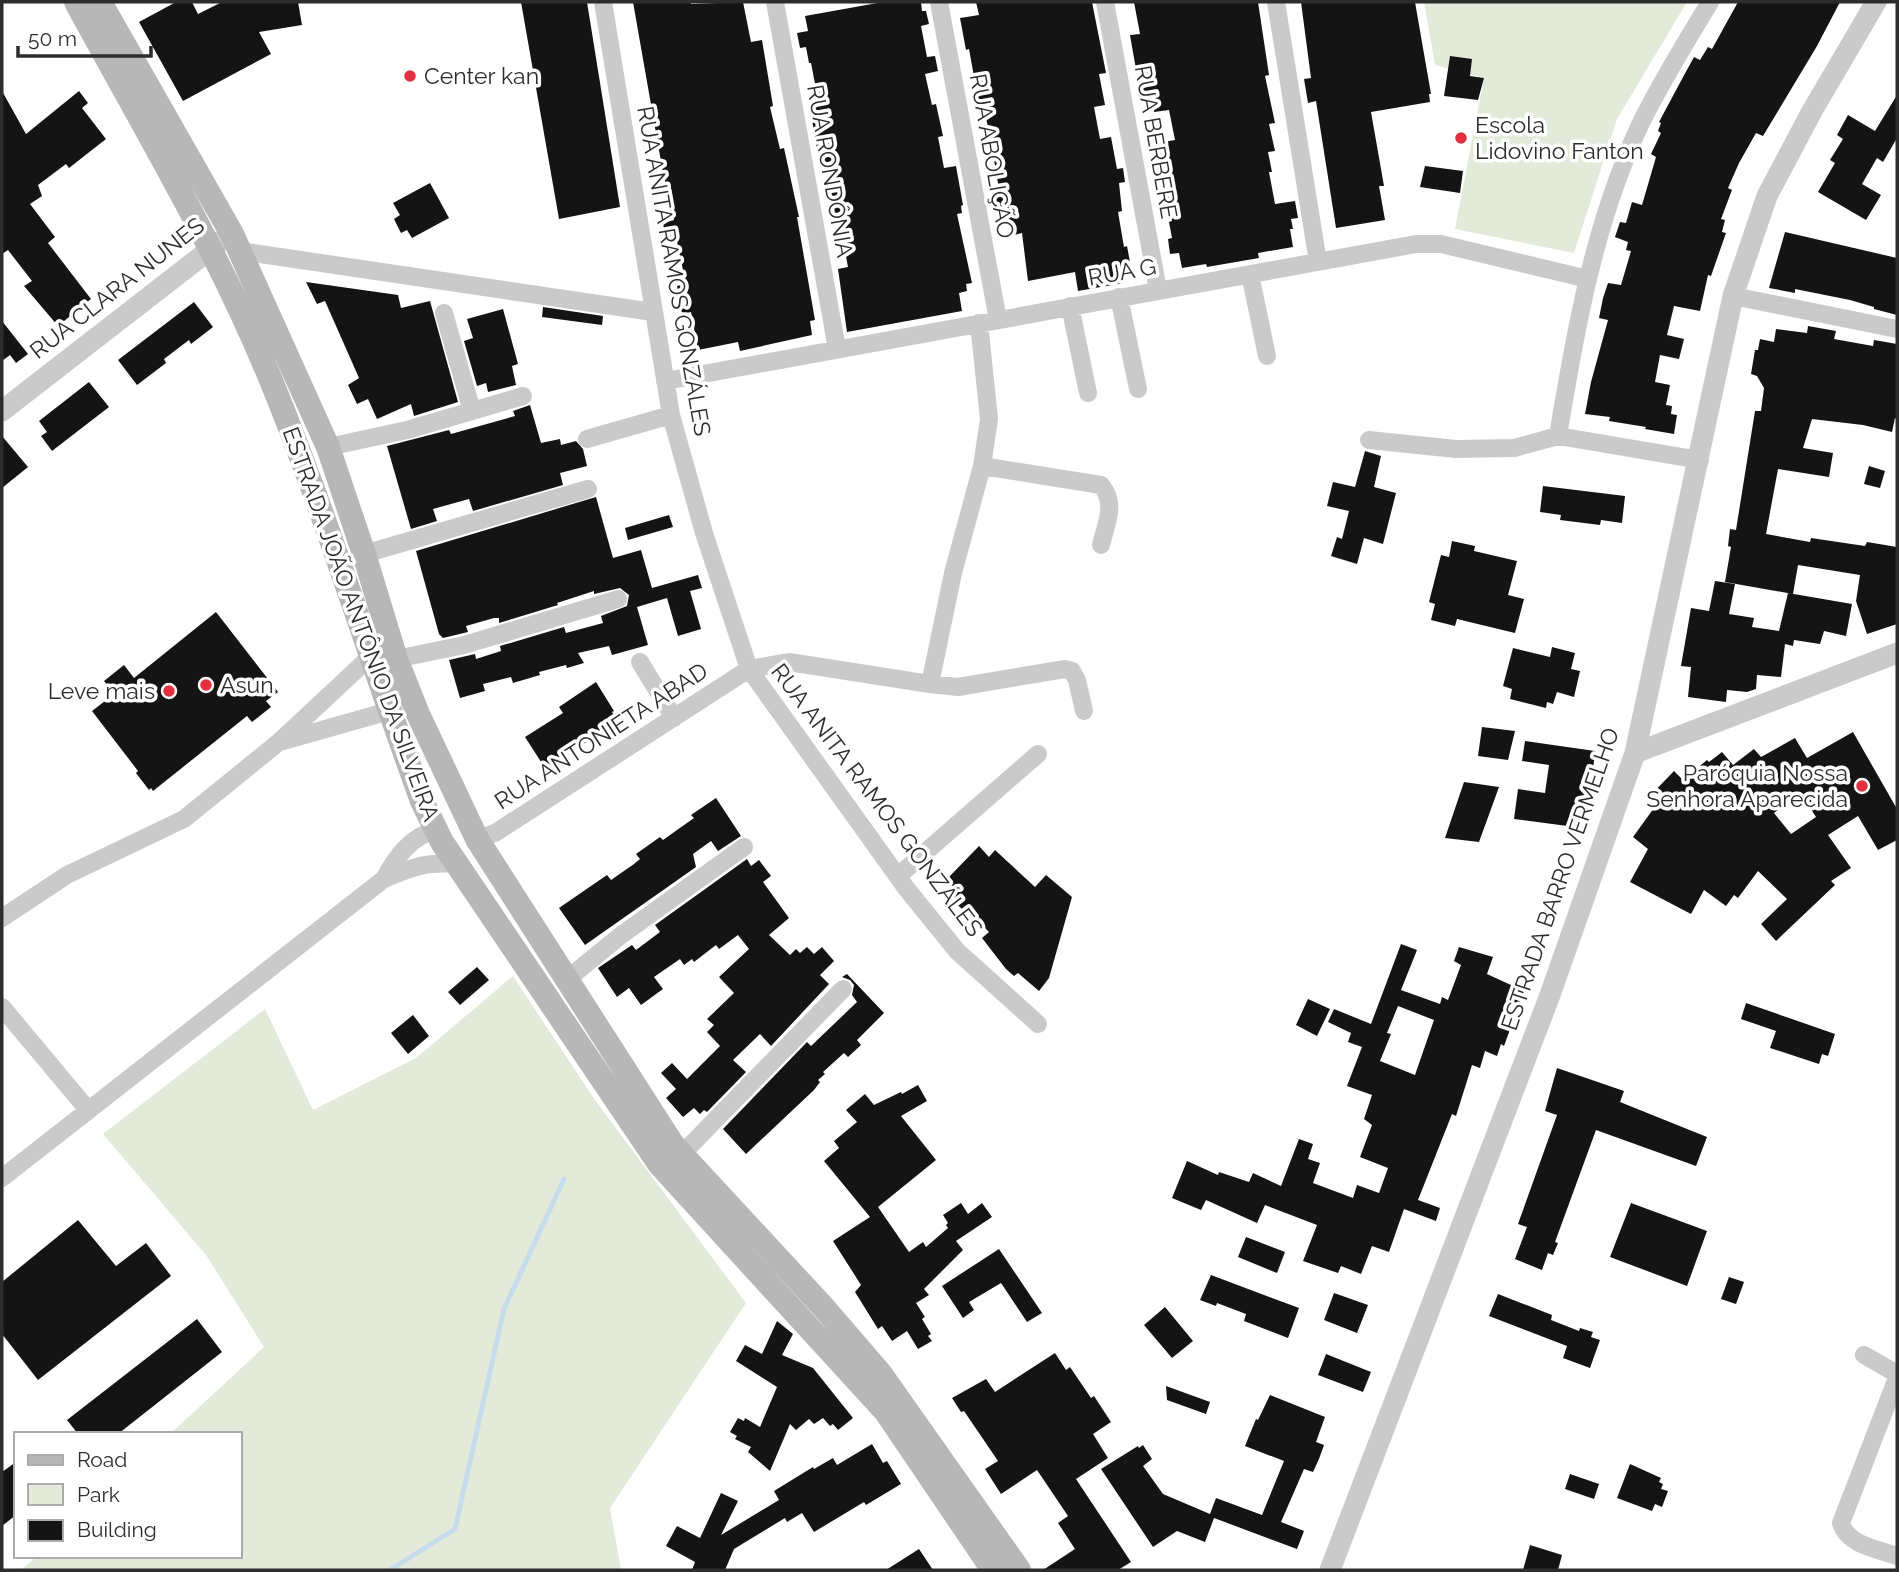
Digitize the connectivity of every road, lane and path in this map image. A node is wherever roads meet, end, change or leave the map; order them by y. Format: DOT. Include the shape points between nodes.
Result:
graph roads {
  1 [pos="76,2"];
  2 [pos="100,2"];
  3 [pos="603,2"];
  4 [pos="775,2"];
  5 [pos="939,2"];
  6 [pos="1105,2"];
  7 [pos="1276,2"];
  8 [pos="1710,2"];
  9 [pos="1876,2"];
  10 [pos="236,242"];
  11 [pos="210,248"];
  12 [pos="1318,262"];
  13 [pos="1250,274"];
  14 [pos="1588,279"];
  15 [pos="1158,290"];
  16 [pos="1733,296"];
  17 [pos="1119,298"];
  18 [pos="1070,306"];
  19 [pos="653,312"];
  20 [pos="444,313"];
  21 [pos="998,320"];
  22 [pos="979,323"];
  23 [pos="1897,329"];
  24 [pos="837,349"];
  25 [pos="1267,356"];
  26 [pos="664,381"];
  27 [pos="1138,390"];
  28 [pos="1088,393"];
  29 [pos="523,397"];
  30 [pos="2,411"];
  31 [pos="471,411"];
  32 [pos="671,415"];
  33 [pos="1558,436"];
  34 [pos="587,439"];
  35 [pos="1369,440"];
  36 [pos="328,447"];
  37 [pos="1700,460"];
  38 [pos="982,466"];
  39 [pos="588,489"];
  40 [pos="1101,545"];
  41 [pos="364,554"];
  42 [pos="618,599"];
  43 [pos="1897,653"];
  44 [pos="371,656"];
  45 [pos="396,659"];
  46 [pos="640,662"];
  47 [pos="749,670"];
  48 [pos="930,684"];
  49 [pos="389,711"];
  50 [pos="1084,711"];
  51 [pos="674,718"];
  52 [pos="279,742"];
  53 [pos="1635,753"];
  54 [pos="1038,754"];
  55 [pos="436,830"];
  56 [pos="477,839"];
  57 [pos="744,847"];
  58 [pos="456,864"];
  59 [pos="497,871"];
  60 [pos="898,876"];
  61 [pos="384,879"];
  62 [pos="2,918"];
  63 [pos="565,981"];
  64 [pos="843,989"];
  65 [pos="2,1007"];
  66 [pos="1038,1024"];
  67 [pos="88,1110"];
  68 [pos="682,1154"];
  69 [pos="2,1178"];
  70 [pos="1864,1354"];
  71 [pos="1897,1376"];
  72 [pos="1897,1556"];
  73 [pos="993,1570"];
  74 [pos="1019,1570"];
  75 [pos="1330,1570"];
  1 -- 11 [label="main road, ESTRADA JOÃO ANTÔNIO DA SILVEIRA"];
  2 -- 10 [label="main road, ESTRADA JOÃO ANTÔNIO DA SILVEIRA"];
  3 -- 19 [label="street, RUA ANITA RAMOS GONZÁLES"];
  4 -- 24 [label="street, RUA RONDÔNIA"];
  5 -- 21 [label="street, RUA ABOLIÇÃO"];
  6 -- 15 [label="street, RUA BERBERE"];
  7 -- 12 [label="street"];
  8 -- 14 [label="street" via="1640,126 1612,194"];
  9 -- 16 [label="street, ESTRADA BARRO VERMELHO" via="1767,196"];
  10 -- 11 [label="street, RUA CLARA NUNES"];
  10 -- 19 [label="street"];
  10 -- 36 [label="main road, ESTRADA JOÃO ANTÔNIO DA SILVEIRA"];
  11 -- 30 [label="street, RUA CLARA NUNES"];
  11 -- 44 [label="main road, ESTRADA JOÃO ANTÔNIO DA SILVEIRA" via="268,372"];
  12 -- 13 [label="street, RUA G"];
  12 -- 14 [label="street, RUA G" via="1416,244 1441,244"];
  13 -- 15 [label="street, RUA G"];
  13 -- 25 [label="street"];
  14 -- 33 [label="street"];
  15 -- 17 [label="street, RUA G"];
  16 -- 23 [label="street"];
  16 -- 37 [label="street, ESTRADA BARRO VERMELHO"];
  17 -- 18 [label="street, RUA G"];
  17 -- 27 [label="street"];
  18 -- 21 [label="street, RUA G"];
  18 -- 28 [label="street"];
  19 -- 26 [label="street, RUA ANITA RAMOS GONZÁLES"];
  20 -- 31 [label="street"];
  21 -- 22 [label="street, RUA G"];
  22 -- 24 [label="street, RUA G"];
  22 -- 38 [label="street" via="989,419"];
  24 -- 26 [label="street, RUA G"];
  26 -- 32 [label="street, RUA ANITA RAMOS GONZÁLES"];
  29 -- 31 [label="street"];
  31 -- 36 [label="street"];
  32 -- 34 [label="street"];
  32 -- 47 [label="street, RUA ANITA RAMOS GONZÁLES"];
  33 -- 35 [label="street" via="1514,448 1456,449"];
  33 -- 37 [label="street"];
  36 -- 41 [label="main road, ESTRADA JOÃO ANTÔNIO DA SILVEIRA"];
  37 -- 53 [label="street, ESTRADA BARRO VERMELHO"];
  38 -- 40 [label="street" via="1101,485 1110,495"];
  38 -- 48 [label="street"];
  39 -- 41 [label="street"];
  41 -- 45 [label="main road, ESTRADA JOÃO ANTÔNIO DA SILVEIRA"];
  42 -- 45 [label="street" via="464,645"];
  43 -- 53 [label="street"];
  44 -- 49 [label="main road, ESTRADA JOÃO ANTÔNIO DA SILVEIRA"];
  44 -- 52 [label="street"];
  45 -- 56 [label="main road, ESTRADA JOÃO ANTÔNIO DA SILVEIRA"];
  46 -- 51 [label="street"];
  47 -- 48 [label="street" via="789,662"];
  47 -- 51 [label="street, RUA ANTONIETA ABAD"];
  47 -- 60 [label="street, RUA ANITA RAMOS GONZÁLES"];
  48 -- 50 [label="street" via="958,687 1065,668 1077,680"];
  49 -- 52 [label="street"];
  49 -- 55 [label="main road, ESTRADA JOÃO ANTÔNIO DA SILVEIRA"];
  51 -- 56 [label="street, RUA ANTONIETA ABAD" via="495,833"];
  52 -- 62 [label="street" via="184,819 66,875"];
  53 -- 75 [label="street, ESTRADA BARRO VERMELHO" via="1546,1007"];
  54 -- 60 [label="street"];
  55 -- 58 [label="main road, ESTRADA JOÃO ANTÔNIO DA SILVEIRA"];
  55 -- 59 [label="main road"];
  55 -- 61 [label="street" via="412,842"];
  56 -- 59 [label="main road, ESTRADA JOÃO ANTÔNIO DA SILVEIRA"];
  57 -- 63 [label="street"];
  58 -- 61 [label="street" via="418,865"];
  58 -- 73 [label="main road, ESTRADA JOÃO ANTÔNIO DA SILVEIRA" via="660,1165 886,1412"];
  59 -- 63 [label="main road, ESTRADA JOÃO ANTÔNIO DA SILVEIRA"];
  60 -- 66 [label="street, RUA ANITA RAMOS GONZÁLES" via="957,951"];
  61 -- 67 [label="street"];
  63 -- 68 [label="main road, ESTRADA JOÃO ANTÔNIO DA SILVEIRA"];
  64 -- 68 [label="street"];
  65 -- 67 [label="street"];
  67 -- 69 [label="street"];
  68 -- 74 [label="main road, ESTRADA JOÃO ANTÔNIO DA SILVEIRA" via="880,1373"];
  70 -- 71 [label="street"];
  71 -- 72 [label="street" via="1841,1523 1853,1540"];
}
